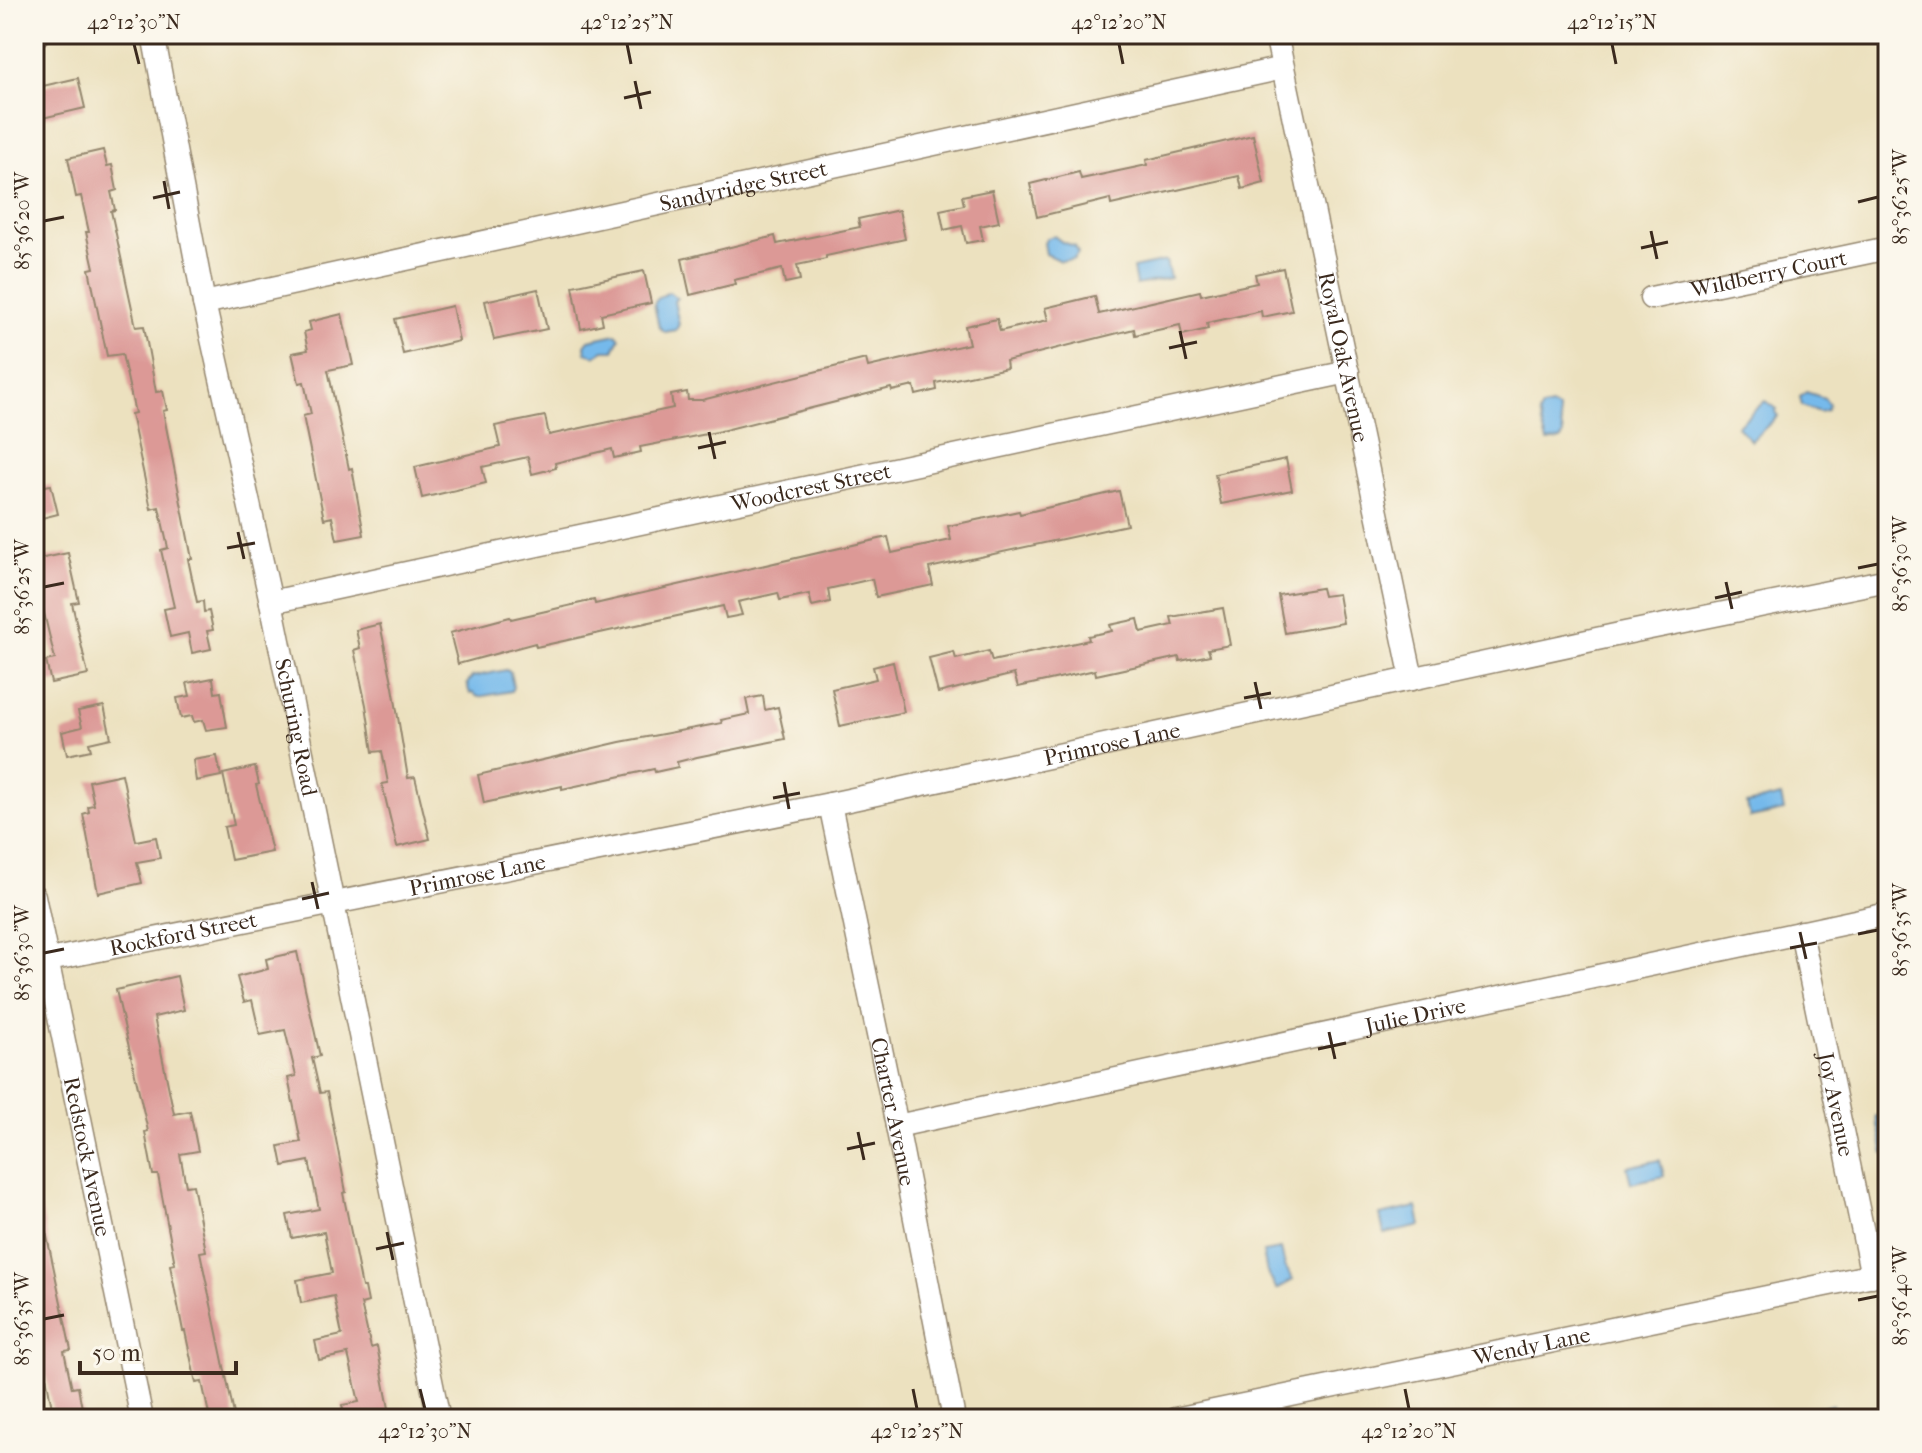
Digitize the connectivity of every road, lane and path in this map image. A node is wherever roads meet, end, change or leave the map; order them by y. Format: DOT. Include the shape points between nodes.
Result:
graph roads {
  1 [pos="153,34"];
  2 [pos="1276,34"];
  3 [pos="1283,68"];
  4 [pos="1888,248"];
  5 [pos="1651,298"];
  6 [pos="204,303"];
  7 [pos="1348,372"];
  8 [pos="1888,580"];
  9 [pos="271,602"];
  10 [pos="1412,679"];
  11 [pos="830,804"];
  12 [pos="34,896"];
  13 [pos="334,904"];
  14 [pos="1888,914"];
  15 [pos="1801,932"];
  16 [pos="41,962"];
  17 [pos="897,1126"];
  18 [pos="1880,1274"];
  19 [pos="142,1419"];
  20 [pos="439,1419"];
  21 [pos="954,1419"];
  22 [pos="1175,1419"];
  1 -- 6 [label="street, Schuring Road"];
  2 -- 3 [label="street, Royal Oak Avenue"];
  3 -- 6 [label="street, Sandyridge Street"];
  3 -- 7 [label="street, Royal Oak Avenue"];
  4 -- 5 [label="street, Wildberry Court"];
  6 -- 9 [label="street, Schuring Road"];
  7 -- 9 [label="street, Woodcrest Street"];
  7 -- 10 [label="street, Royal Oak Avenue"];
  8 -- 10 [label="street, Primrose Lane"];
  9 -- 13 [label="street, Schuring Road"];
  10 -- 11 [label="street, Primrose Lane"];
  11 -- 13 [label="street, Primrose Lane"];
  11 -- 17 [label="street, Charter Avenue"];
  12 -- 16 [label="street, Redstock Avenue"];
  13 -- 16 [label="street, Rockford Street"];
  13 -- 20 [label="street, Schuring Road"];
  14 -- 15 [label="street, Julie Drive"];
  15 -- 17 [label="street, Julie Drive"];
  15 -- 18 [label="street, Joy Avenue"];
  16 -- 19 [label="street, Redstock Avenue"];
  17 -- 21 [label="street, Charter Avenue"];
  18 -- 22 [label="street, Wendy Lane"];
}
